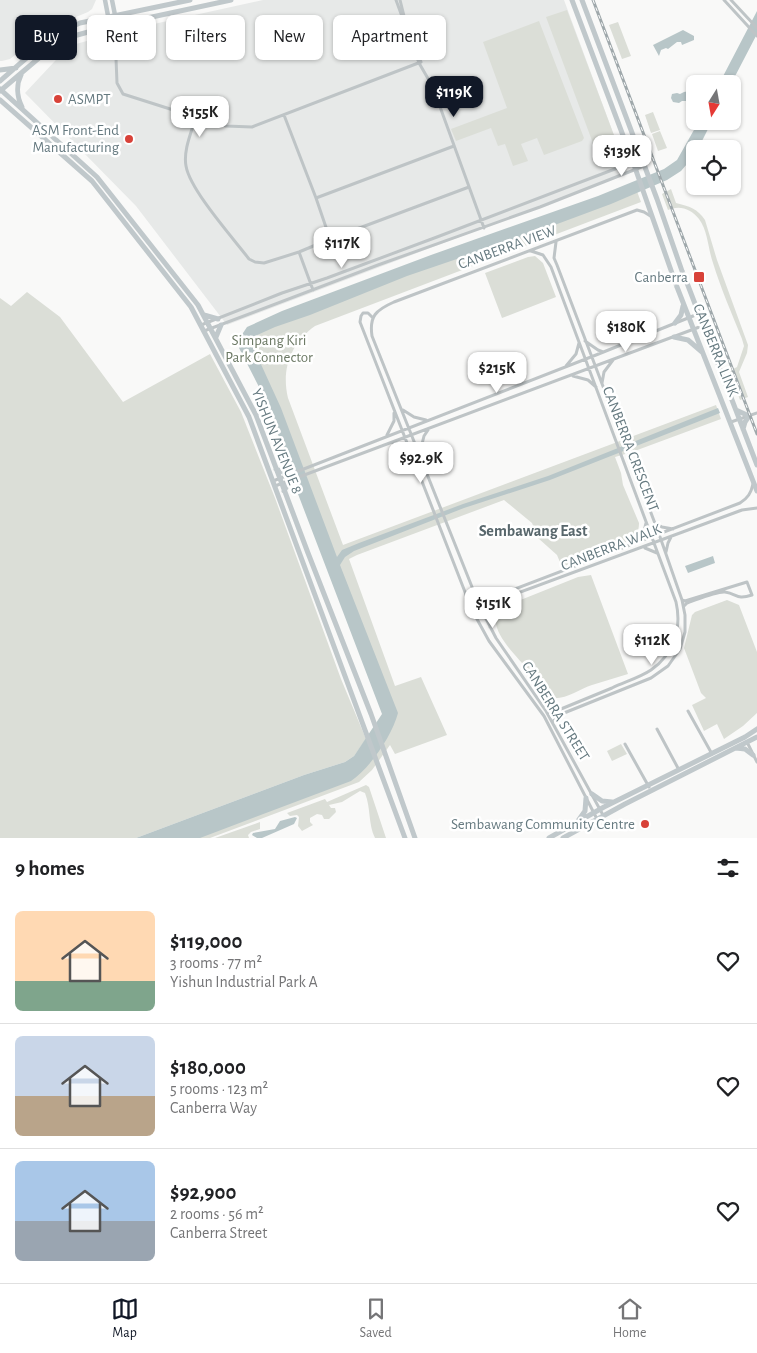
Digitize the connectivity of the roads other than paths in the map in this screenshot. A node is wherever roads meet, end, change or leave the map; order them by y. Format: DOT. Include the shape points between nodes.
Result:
graph roads {
  1 [pos="104,0"];
  2 [pos="112,0"];
  3 [pos="190,0"];
  4 [pos="231,0"];
  5 [pos="396,0"];
  6 [pos="400,0"];
  7 [pos="572,0"];
  8 [pos="582,0"];
  9 [pos="724,0"];
  10 [pos="731,0"];
  11 [pos="150,9"];
  12 [pos="108,15"];
  13 [pos="116,15"];
  14 [pos="121,15"];
  15 [pos="152,15"];
  16 [pos="156,16"];
  17 [pos="87,22"];
  18 [pos="757,28"];
  19 [pos="87,33"];
  20 [pos="757,36"];
  21 [pos="117,60"];
  22 [pos="420,63"];
  23 [pos="16,68"];
  24 [pos="0,70"];
  25 [pos="22,72"];
  26 [pos="0,81"];
  27 [pos="0,90"];
  28 [pos="0,100"];
  29 [pos="23,110"];
  30 [pos="284,115"];
  31 [pos="196,116"];
  32 [pos="454,146"];
  33 [pos="642,159"];
  34 [pos="633,162"];
  35 [pos="645,166"];
  36 [pos="636,170"];
  37 [pos="469,187"];
  38 [pos="316,198"];
  39 [pos="652,217"];
  40 [pos="481,220"];
  41 [pos="484,228"];
  42 [pos="330,239"];
  43 [pos="556,241"];
  44 [pos="529,250"];
  45 [pos="299,252"];
  46 [pos="682,271"];
  47 [pos="673,276"];
  48 [pos="687,283"];
  49 [pos="311,284"];
  50 [pos="677,287"];
  51 [pos="313,290"];
  52 [pos="568,296"];
  53 [pos="563,300"];
  54 [pos="684,304"];
  55 [pos="698,314"];
  56 [pos="204,315"];
  57 [pos="689,317"];
  58 [pos="373,318"];
  59 [pos="218,319"];
  60 [pos="675,323"];
  61 [pos="221,324"];
  62 [pos="201,325"];
  63 [pos="210,325"];
  64 [pos="702,326"];
  65 [pos="694,329"];
  66 [pos="204,331"];
  67 [pos="216,337"];
  68 [pos="674,337"];
  69 [pos="585,341"];
  70 [pos="579,343"];
  71 [pos="604,352"];
  72 [pos="702,352"];
  73 [pos="591,357"];
  74 [pos="586,359"];
  75 [pos="614,359"];
  76 [pos="566,366"];
  77 [pos="594,367"];
  78 [pos="589,369"];
  79 [pos="572,376"];
  80 [pos="602,384"];
  81 [pos="596,388"];
  82 [pos="402,409"];
  83 [pos="394,410"];
  84 [pos="736,410"];
  85 [pos="757,413"];
  86 [pos="749,416"];
  87 [pos="739,419"];
  88 [pos="427,420"];
  89 [pos="731,422"];
  90 [pos="409,427"];
  91 [pos="429,429"];
  92 [pos="402,430"];
  93 [pos="743,430"];
  94 [pos="387,435"];
  95 [pos="413,436"];
  96 [pos="405,438"];
  97 [pos="391,444"];
  98 [pos="419,453"];
  99 [pos="412,454"];
  100 [pos="757,465"];
  101 [pos="276,468"];
  102 [pos="289,477"];
  103 [pos="280,481"];
  104 [pos="753,481"];
  105 [pos="274,483"];
  106 [pos="284,491"];
  107 [pos="757,491"];
  108 [pos="757,508"];
  109 [pos="653,521"];
  110 [pos="646,522"];
  111 [pos="675,529"];
  112 [pos="659,534"];
  113 [pos="672,536"];
  114 [pos="652,538"];
  115 [pos="661,540"];
  116 [pos="654,543"];
  117 [pos="633,545"];
  118 [pos="644,547"];
  119 [pos="666,553"];
  120 [pos="659,554"];
  121 [pos="682,600"];
  122 [pos="498,601"];
  123 [pos="478,602"];
  124 [pos="470,604"];
  125 [pos="684,606"];
  126 [pos="480,607"];
  127 [pos="472,610"];
  128 [pos="490,627"];
  129 [pos="688,711"];
  130 [pos="546,714"];
  131 [pos="553,722"];
  132 [pos="657,729"];
  133 [pos="757,729"];
  134 [pos="757,737"];
  135 [pos="746,739"];
  136 [pos="625,744"];
  137 [pos="736,748"];
  138 [pos="712,754"];
  139 [pos="753,755"];
  140 [pos="757,762"];
  141 [pos="680,770"];
  142 [pos="650,788"];
  143 [pos="592,794"];
  144 [pos="586,798"];
  145 [pos="615,802"];
  146 [pos="600,810"];
  147 [pos="594,813"];
  148 [pos="603,816"];
  149 [pos="596,819"];
  150 [pos="576,823"];
  151 [pos="405,838"];
  152 [pos="415,838"];
  153 [pos="549,838"];
  154 [pos="563,838"];
  1 -- 12 [label="main road"];
  2 -- 13 [label="main road"];
  3 -- 11 [label="main road"];
  4 -- 16 [label="main road"];
  5 -- 22 [label="street"];
  6 -- 22 [label="street"];
  7 -- 34 [label="main road"];
  8 -- 33 [label="main road"];
  9 -- 20 [label="street"];
  10 -- 18 [label="street"];
  11 -- 14 [label="main road"];
  11 -- 15 [label="main road"];
  17 -- 23 [label="main road" via="64,30"];
  19 -- 25 [label="main road" via="62,40"];
  21 -- 31 [label="street" via="118,83 123,94"];
  22 -- 30 [label="street"];
  22 -- 32 [label="street"];
  23 -- 24 [label="main road"];
  23 -- 26 [label="main road"];
  25 -- 27 [label="main road"];
  25 -- 29 [label="main road" via="18,96"];
  27 -- 29 [label="main road, YISHUN AVENUE 8"];
  28 -- 62 [label="main road, YISHUN AVENUE 8" via="92,181 191,307"];
  29 -- 56 [label="main road, YISHUN AVENUE 8" via="97,176"];
  30 -- 31 [label="street" via="248,127 226,126"];
  30 -- 38 [label="street"];
  31 -- 45 [label="street" via="186,166 214,215 249,259 255,262 264,263"];
  32 -- 37 [label="street"];
  32 -- 38 [label="street"];
  33 -- 34 [label="street"];
  33 -- 35 [label="main road"];
  34 -- 36 [label="main road"];
  34 -- 40 [label="street"];
  35 -- 36 [label="street"];
  35 -- 46 [label="main road"];
  36 -- 39 [label="main road"];
  36 -- 41 [label="street"];
  37 -- 40 [label="street"];
  37 -- 42 [label="street"];
  38 -- 42 [label="street"];
  39 -- 43 [label="street, CANBERRA VIEW" via="637,210"];
  39 -- 47 [label="main road"];
  40 -- 41 [label="street"];
  40 -- 49 [label="street"];
  41 -- 51 [label="street"];
  42 -- 45 [label="street"];
  43 -- 44 [label="street, CANBERRA VIEW"];
  43 -- 52 [label="street, CANBERRA CRESCENT" via="554,258"];
  44 -- 53 [label="street, CANBERRA CRESCENT" via="547,258"];
  44 -- 58 [label="street, CANBERRA VIEW" via="394,302 380,309"];
  45 -- 49 [label="street"];
  48 -- 55 [label="main road, CANBERRA LINK"];
  49 -- 51 [label="street"];
  49 -- 59 [label="street"];
  50 -- 54 [label="main road, CANBERRA LINK"];
  51 -- 61 [label="street"];
  52 -- 53 [label="street"];
  52 -- 69 [label="street, CANBERRA CRESCENT"];
  53 -- 70 [label="street, CANBERRA CRESCENT"];
  54 -- 57 [label="main road, CANBERRA LINK"];
  54 -- 60 [label="main road"];
  55 -- 57 [label="street"];
  55 -- 64 [label="main road, CANBERRA LINK"];
  56 -- 59 [label="main road"];
  56 -- 63 [label="main road, YISHUN AVENUE 8"];
  57 -- 60 [label="street"];
  57 -- 65 [label="main road, CANBERRA LINK"];
  58 -- 82 [label="street, CANBERRA STREET" via="372,336"];
  58 -- 83 [label="street, CANBERRA STREET" via="368,312 364,313 360,322"];
  59 -- 63 [label="street"];
  60 -- 71 [label="street"];
  61 -- 63 [label="street"];
  61 -- 67 [label="main road"];
  62 -- 63 [label="street"];
  62 -- 66 [label="main road, YISHUN AVENUE 8"];
  63 -- 66 [label="street"];
  63 -- 67 [label="main road, YISHUN AVENUE 8"];
  64 -- 65 [label="street"];
  64 -- 84 [label="main road, CANBERRA LINK"];
  65 -- 68 [label="street"];
  65 -- 72 [label="main road, CANBERRA LINK"];
  66 -- 105 [label="main road, YISHUN AVENUE 8" via="249,417"];
  67 -- 101 [label="main road, YISHUN AVENUE 8" via="256,414"];
  68 -- 72 [label="main road" via="688,340"];
  68 -- 75 [label="street"];
  69 -- 71 [label="street"];
  69 -- 73 [label="street, CANBERRA CRESCENT"];
  70 -- 74 [label="street, CANBERRA CRESCENT"];
  70 -- 76 [label="street" via="576,354"];
  71 -- 73 [label="street"];
  72 -- 89 [label="main road, CANBERRA LINK"];
  73 -- 74 [label="street"];
  73 -- 77 [label="street, CANBERRA CRESCENT"];
  74 -- 76 [label="street"];
  74 -- 78 [label="street, CANBERRA CRESCENT"];
  75 -- 77 [label="street"];
  75 -- 80 [label="street" via="604,372"];
  76 -- 88 [label="street"];
  77 -- 78 [label="street"];
  77 -- 80 [label="street, CANBERRA CRESCENT"];
  78 -- 79 [label="street"];
  78 -- 81 [label="street, CANBERRA CRESCENT"];
  79 -- 81 [label="street" via="588,380"];
  79 -- 91 [label="street"];
  80 -- 109 [label="street, CANBERRA CRESCENT"];
  81 -- 110 [label="street, CANBERRA CRESCENT"];
  82 -- 88 [label="street"];
  82 -- 90 [label="street, CANBERRA STREET"];
  83 -- 92 [label="street, CANBERRA STREET"];
  83 -- 94 [label="street" via="394,421"];
  84 -- 86 [label="main road"];
  84 -- 87 [label="main road, CANBERRA LINK"];
  85 -- 86 [label="street"];
  86 -- 87 [label="street"];
  86 -- 93 [label="main road"];
  87 -- 89 [label="street"];
  87 -- 93 [label="main road, CANBERRA LINK"];
  88 -- 90 [label="street"];
  89 -- 104 [label="main road, CANBERRA LINK"];
  90 -- 92 [label="street"];
  90 -- 95 [label="street, CANBERRA STREET"];
  91 -- 95 [label="street"];
  91 -- 98 [label="street"];
  92 -- 94 [label="street"];
  92 -- 96 [label="street, CANBERRA STREET"];
  93 -- 100 [label="main road, CANBERRA LINK"];
  94 -- 102 [label="street"];
  95 -- 96 [label="street"];
  95 -- 98 [label="street, CANBERRA STREET"];
  96 -- 97 [label="street"];
  96 -- 99 [label="street, CANBERRA STREET"];
  97 -- 99 [label="street" via="398,444"];
  97 -- 102 [label="street" via="308,474"];
  98 -- 123 [label="street, CANBERRA STREET"];
  99 -- 124 [label="street, CANBERRA STREET"];
  101 -- 102 [label="main road"];
  101 -- 103 [label="main road, YISHUN AVENUE 8"];
  102 -- 103 [label="street"];
  102 -- 106 [label="main road"];
  103 -- 105 [label="street"];
  103 -- 106 [label="main road, YISHUN AVENUE 8"];
  104 -- 107 [label="main road, CANBERRA LINK"];
  104 -- 111 [label="street, CANBERRA WALK" via="748,498 740,503"];
  105 -- 151 [label="main road, YISHUN AVENUE 8"];
  106 -- 152 [label="main road, YISHUN AVENUE 8" via="371,714"];
  108 -- 113 [label="street, CANBERRA WALK" via="742,510"];
  109 -- 111 [label="street" via="662,527"];
  109 -- 112 [label="street, CANBERRA CRESCENT"];
  110 -- 114 [label="street, CANBERRA CRESCENT"];
  110 -- 117 [label="street" via="643,536"];
  111 -- 112 [label="street, CANBERRA WALK"];
  112 -- 114 [label="street, CANBERRA WALK"];
  112 -- 115 [label="street, CANBERRA CRESCENT"];
  113 -- 115 [label="street, CANBERRA WALK"];
  113 -- 119 [label="street"];
  114 -- 116 [label="street, CANBERRA CRESCENT"];
  114 -- 117 [label="street, CANBERRA WALK"];
  115 -- 116 [label="street, CANBERRA WALK"];
  115 -- 119 [label="street, CANBERRA CRESCENT"];
  116 -- 118 [label="street, CANBERRA WALK"];
  116 -- 120 [label="street, CANBERRA CRESCENT"];
  117 -- 123 [label="street, CANBERRA WALK"];
  118 -- 120 [label="street"];
  118 -- 122 [label="street, CANBERRA WALK"];
  119 -- 121 [label="street, CANBERRA CRESCENT"];
  120 -- 130 [label="street, CANBERRA CRESCENT" via="679,614 673,645 651,670"];
  121 -- 125 [label="street, CANBERRA CRESCENT"];
  121 -- 125 [label="street" via="747,582 752,595 742,598 725,592"];
  122 -- 126 [label="street, CANBERRA WALK"];
  122 -- 128 [label="street" via="490,616"];
  123 -- 124 [label="street, CANBERRA WALK"];
  123 -- 126 [label="street, CANBERRA STREET"];
  124 -- 127 [label="street, CANBERRA STREET"];
  125 -- 131 [label="street, CANBERRA CRESCENT" via="685,632 680,649 668,666 651,678 558,716"];
  126 -- 127 [label="street, CANBERRA WALK"];
  126 -- 128 [label="street, CANBERRA STREET"];
  127 -- 130 [label="street, CANBERRA STREET" via="489,641"];
  128 -- 130 [label="street, CANBERRA STREET"];
  129 -- 138 [label="street"];
  130 -- 131 [label="street, CANBERRA STREET"];
  130 -- 144 [label="street, CANBERRA STREET"];
  131 -- 143 [label="street, CANBERRA STREET"];
  132 -- 141 [label="street"];
  133 -- 135 [label="main road"];
  134 -- 135 [label="main road"];
  135 -- 137 [label="main road"];
  135 -- 138 [label="main road"];
  135 -- 139 [label="street"];
  136 -- 142 [label="street"];
  137 -- 139 [label="main road" via="745,749"];
  137 -- 142 [label="main road"];
  138 -- 141 [label="main road"];
  139 -- 140 [label="street"];
  141 -- 142 [label="main road"];
  142 -- 145 [label="main road"];
  142 -- 148 [label="main road"];
  143 -- 145 [label="main road" via="604,802"];
  143 -- 146 [label="street, CANBERRA STREET"];
  144 -- 147 [label="street, CANBERRA STREET"];
  144 -- 150 [label="main road" via="585,811"];
  145 -- 146 [label="main road"];
  146 -- 147 [label="main road"];
  146 -- 148 [label="street, CANBERRA STREET"];
  147 -- 149 [label="street, CANBERRA STREET"];
  147 -- 150 [label="main road"];
  148 -- 149 [label="main road"];
  149 -- 154 [label="main road"];
  150 -- 153 [label="main road"];
}
